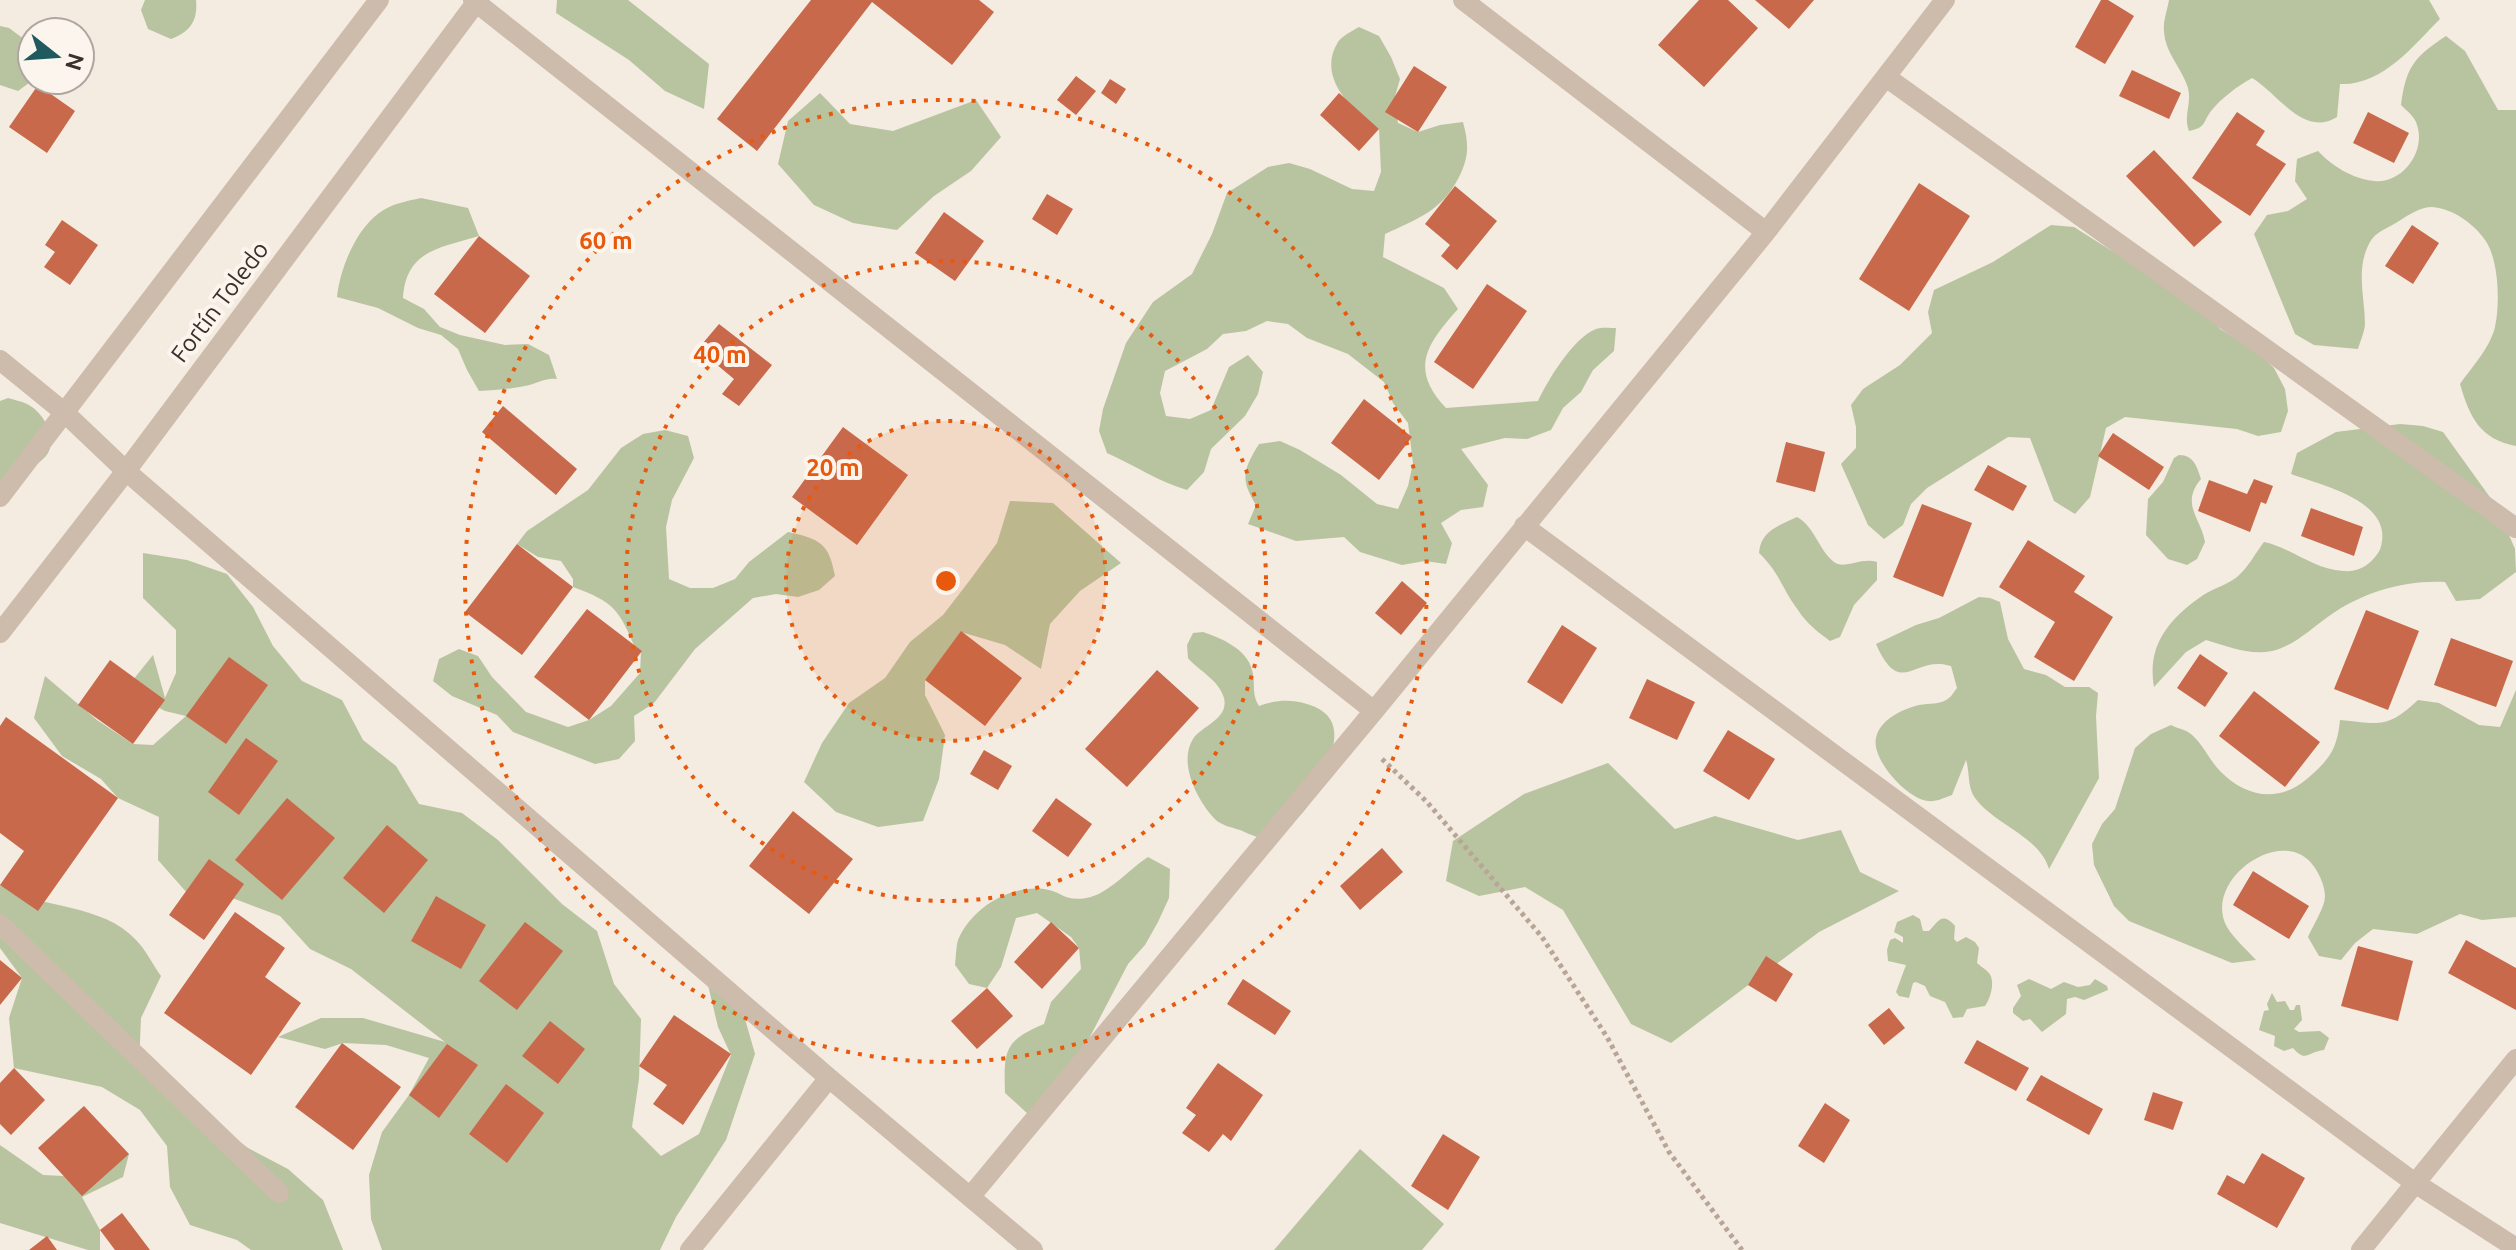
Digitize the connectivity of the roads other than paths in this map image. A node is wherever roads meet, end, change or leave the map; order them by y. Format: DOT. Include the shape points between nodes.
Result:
graph roads {
  1 [pos="379,0"];
  2 [pos="1463,0"];
  3 [pos="1945,0"];
  4 [pos="476,1"];
  5 [pos="1886,77"];
  6 [pos="1766,232"];
  7 [pos="0,360"];
  8 [pos="65,413"];
  9 [pos="126,471"];
  10 [pos="0,497"];
  11 [pos="1524,526"];
  12 [pos="2516,528"];
  13 [pos="0,633"];
  14 [pos="1374,711"];
  15 [pos="0,924"];
  16 [pos="2516,1059"];
  17 [pos="829,1078"];
  18 [pos="2415,1183"];
  19 [pos="279,1193"];
  20 [pos="970,1197"];
  21 [pos="2516,1248"];
  22 [pos="690,1250"];
  23 [pos="1033,1250"];
  24 [pos="2361,1250"];
  1 -- 8 [label="street"];
  2 -- 6 [label="street"];
  3 -- 5 [label="street"];
  4 -- 9 [label="street, Fortín Toledo"];
  4 -- 14 [label="street"];
  5 -- 6 [label="street"];
  5 -- 12 [label="street"];
  6 -- 11 [label="street"];
  7 -- 8 [label="street"];
  8 -- 9 [label="street"];
  8 -- 10 [label="street"];
  9 -- 13 [label="street, Fortín Toledo"];
  9 -- 17 [label="street"];
  11 -- 14 [label="street"];
  11 -- 18 [label="street"];
  14 -- 20 [label="street"];
  15 -- 19 [label="street"];
  16 -- 18 [label="street"];
  17 -- 20 [label="street"];
  17 -- 22 [label="street"];
  18 -- 21 [label="street"];
  18 -- 24 [label="street"];
  20 -- 23 [label="street"];
}
